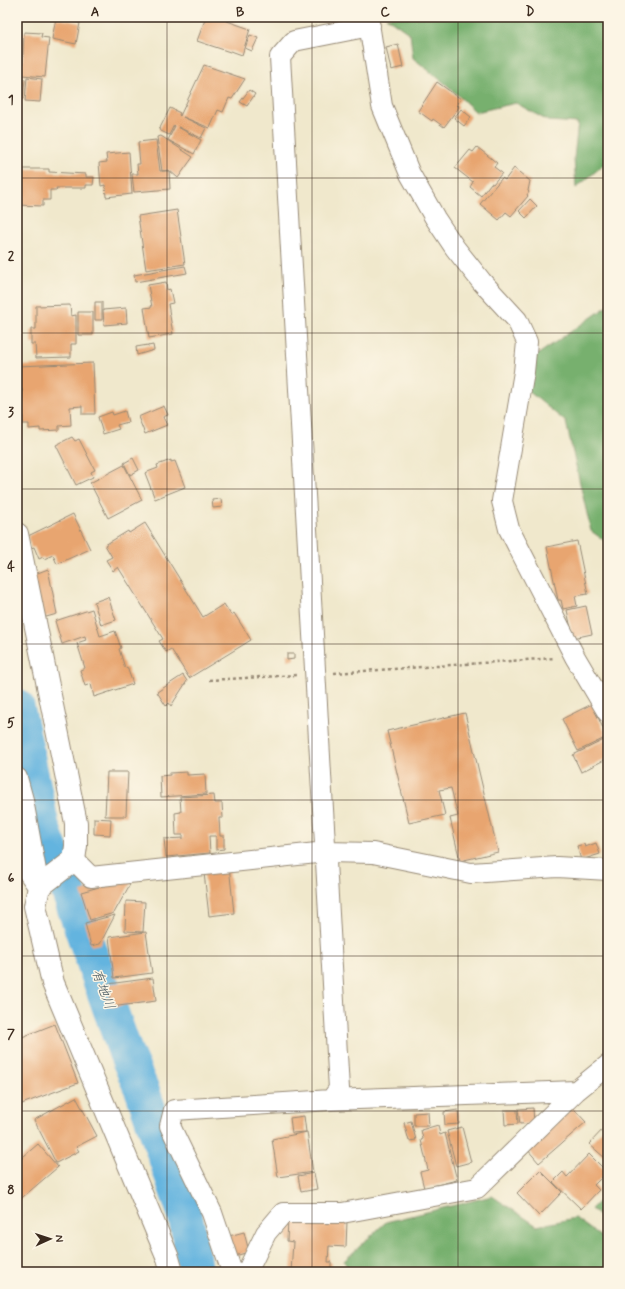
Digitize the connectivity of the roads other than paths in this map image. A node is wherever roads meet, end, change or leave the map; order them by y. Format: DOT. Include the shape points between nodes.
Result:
graph roads {
  1 [pos="369,22"];
  2 [pos="17,534"];
  3 [pos="608,713"];
  4 [pos="17,778"];
  5 [pos="326,852"];
  6 [pos="17,856"];
  7 [pos="74,860"];
  8 [pos="608,870"];
  9 [pos="38,887"];
  10 [pos="608,1065"];
  11 [pos="576,1091"];
  12 [pos="331,1100"];
  13 [pos="172,1272"];
  14 [pos="232,1272"];
  15 [pos="247,1272"];
  1 -- 3 [label="street" via="382,106 410,174 455,248 517,320 527,342 502,501 509,529 575,657"];
  1 -- 5 [label="street" via="294,40 280,57"];
  2 -- 7 [label="street" via="76,822"];
  4 -- 9 [label="street"];
  5 -- 7 [label="street" via="91,877"];
  5 -- 8 [label="street" via="373,853 471,873 557,867"];
  5 -- 12 [label="street" via="339,1089"];
  6 -- 9 [label="street"];
  7 -- 9 [label="street"];
  9 -- 13 [label="street" via="35,906 53,983"];
  10 -- 11 [label="street"];
  11 -- 12 [label="street"];
  11 -- 15 [label="street" via="477,1188 342,1213 283,1213 266,1233"];
  12 -- 14 [label="street" via="174,1110 170,1126 212,1213"];
}
